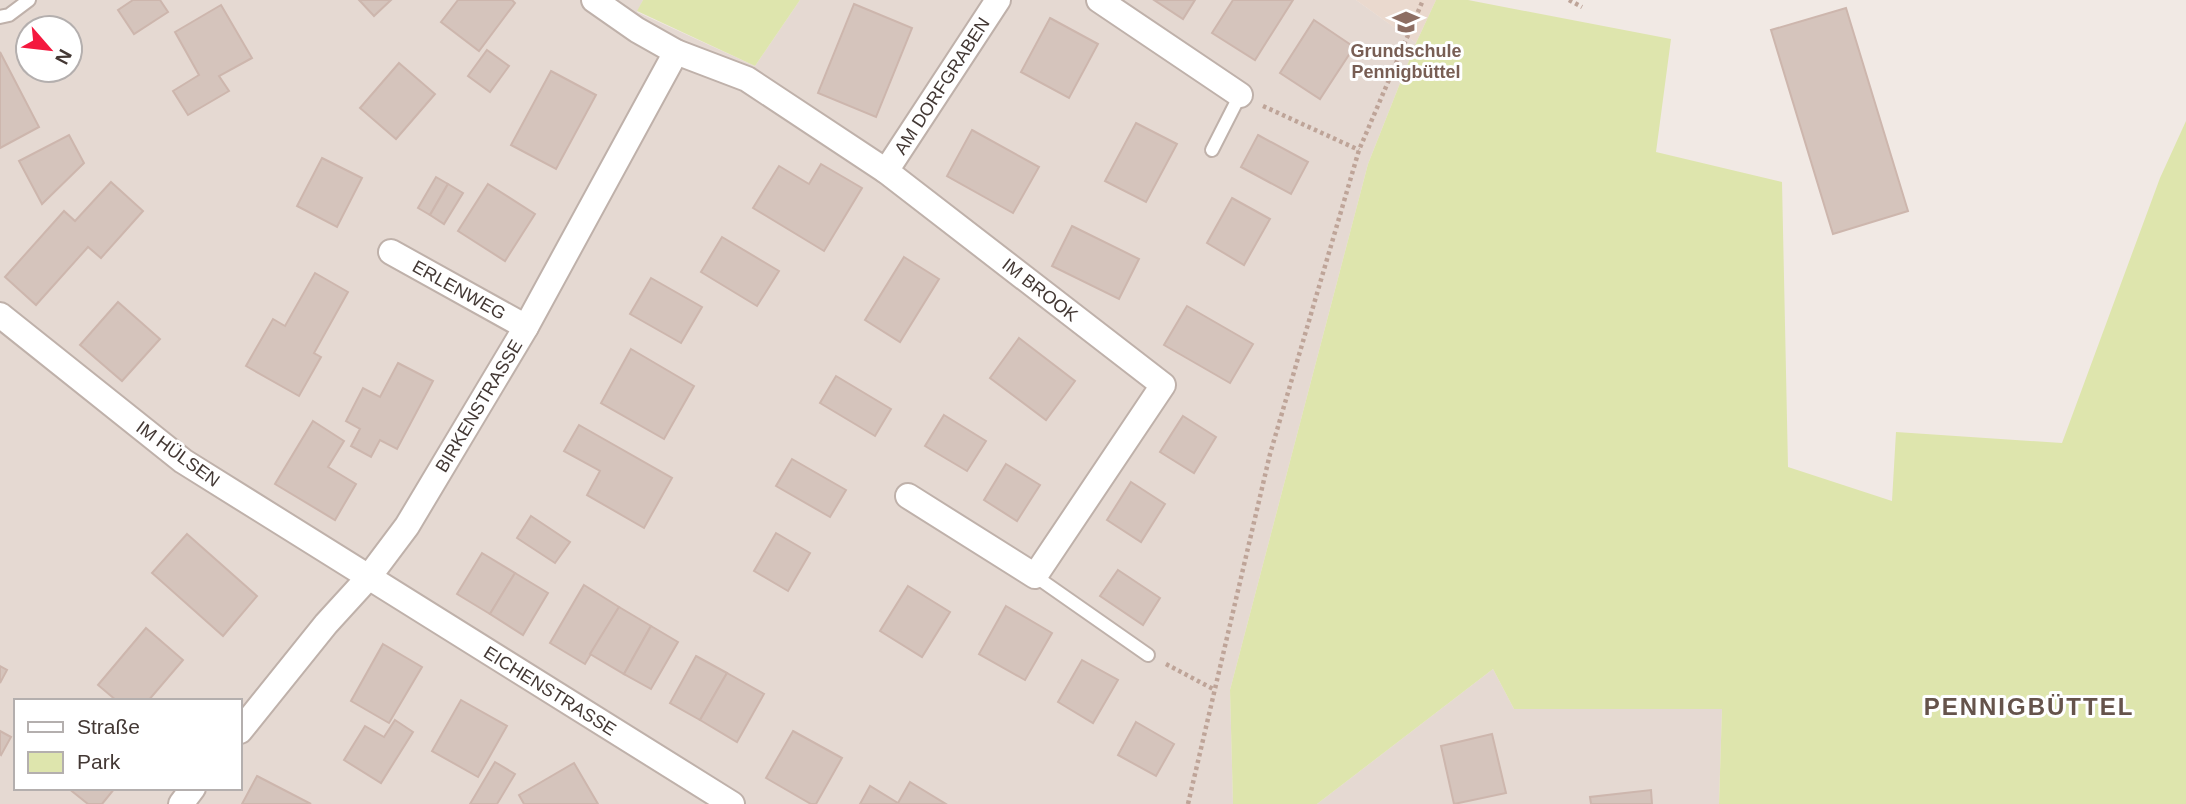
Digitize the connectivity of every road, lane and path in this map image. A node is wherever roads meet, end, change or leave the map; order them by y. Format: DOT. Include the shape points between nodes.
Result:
graph roads {
  1 [pos="29,0"];
  2 [pos="594,0"];
  3 [pos="998,0"];
  4 [pos="1099,0"];
  5 [pos="1423,0"];
  6 [pos="1569,0"];
  7 [pos="1582,7"];
  8 [pos="0,17"];
  9 [pos="676,52"];
  10 [pos="1240,95"];
  11 [pos="1212,150"];
  12 [pos="1359,150"];
  13 [pos="886,171"];
  14 [pos="391,252"];
  15 [pos="0,315"];
  16 [pos="526,327"];
  17 [pos="908,496"];
  18 [pos="1035,576"];
  19 [pos="368,578"];
  20 [pos="1148,655"];
  21 [pos="1215,690"];
  22 [pos="242,729"];
  23 [pos="192,790"];
  24 [pos="181,804"];
  25 [pos="732,804"];
  26 [pos="1188,804"];
  1 -- 8 [label="lane"];
  2 -- 9 [label="street, IM BROOK"];
  3 -- 13 [label="street, AM DORFGRABEN"];
  4 -- 10 [label="street"];
  5 -- 12 [label="path"];
  6 -- 7 [label="path"];
  9 -- 13 [label="street, IM BROOK" via="747,79"];
  9 -- 16 [label="street, BIRKENSTRASSE"];
  10 -- 11 [label="lane"];
  10 -- 12 [label="path"];
  12 -- 21 [label="path" via="1270,453"];
  13 -- 18 [label="street, IM BROOK" via="1163,385"];
  14 -- 16 [label="street, ERLENWEG"];
  15 -- 19 [label="street, IM HÜLSEN" via="183,461"];
  16 -- 19 [label="street, BIRKENSTRASSE" via="407,526"];
  17 -- 18 [label="street"];
  18 -- 20 [label="lane"];
  19 -- 22 [label="street, BIRKENSTRASSE"];
  19 -- 25 [label="street, EICHENSTRASSE"];
  20 -- 21 [label="path"];
  21 -- 26 [label="path"];
  23 -- 24 [label="street"];
}
